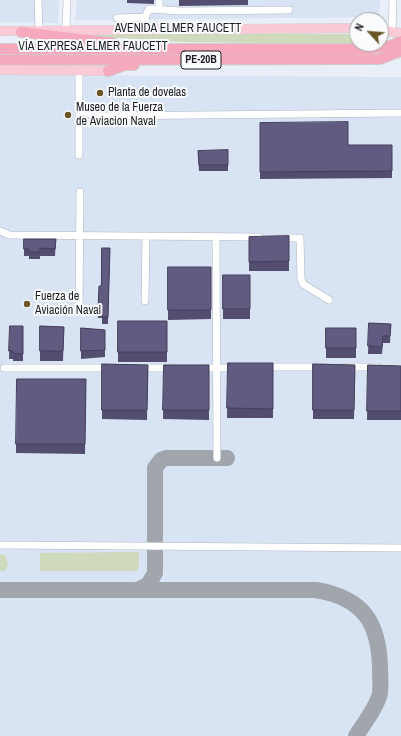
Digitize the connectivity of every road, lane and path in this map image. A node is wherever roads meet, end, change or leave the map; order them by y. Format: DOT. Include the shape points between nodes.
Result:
graph roads {
  1 [pos="67,0"];
  2 [pos="159,0"];
  3 [pos="393,0"];
  4 [pos="38,1"];
  5 [pos="159,9"];
  6 [pos="290,10"];
  7 [pos="145,17"];
  8 [pos="117,18"];
  9 [pos="349,28"];
  10 [pos="66,29"];
  11 [pos="148,29"];
  12 [pos="39,30"];
  13 [pos="0,31"];
  14 [pos="21,32"];
  15 [pos="396,33"];
  16 [pos="401,41"];
  17 [pos="146,48"];
  18 [pos="0,49"];
  19 [pos="401,51"];
  20 [pos="0,60"];
  21 [pos="178,60"];
  22 [pos="0,70"];
  23 [pos="79,70"];
  24 [pos="108,71"];
  25 [pos="78,109"];
  26 [pos="401,113"];
  27 [pos="78,155"];
  28 [pos="80,192"];
  29 [pos="0,231"];
  30 [pos="79,236"];
  31 [pos="146,236"];
  32 [pos="216,237"];
  33 [pos="329,300"];
  34 [pos="145,301"];
  35 [pos="78,312"];
  36 [pos="386,367"];
  37 [pos="4,368"];
  38 [pos="117,368"];
  39 [pos="132,368"];
  40 [pos="178,368"];
  41 [pos="194,368"];
  42 [pos="217,368"];
  43 [pos="218,458"];
  44 [pos="0,545"];
  45 [pos="401,548"];
  1 -- 10 [label="street"];
  2 -- 5 [label="street"];
  3 -- 15 [label="street"];
  4 -- 12 [label="street"];
  5 -- 6 [label="street"];
  5 -- 7 [label="street" via="149,9"];
  7 -- 8 [label="street"];
  7 -- 11 [label="street"];
  9 -- 11 [label="main road, AVENIDA ELMER FAUCETT"];
  10 -- 11 [label="main road, AVENIDA ELMER FAUCETT"];
  10 -- 12 [label="main road, AVENIDA ELMER FAUCETT"];
  12 -- 14 [label="main road, AVENIDA ELMER FAUCETT"];
  13 -- 14 [label="main road, AVENIDA ELMER FAUCETT"];
  14 -- 17 [label="highway"];
  16 -- 17 [label="highway, VÍA EXPRESA ELMER FAUCETT / PE-20B" via="390,46 367,49"];
  17 -- 18 [label="highway, VÍA EXPRESA ELMER FAUCETT / PE-20B"];
  19 -- 21 [label="highway, VÍA EXPRESA ELMER FAUCETT / PE-20B" via="380,60"];
  20 -- 21 [label="highway, VÍA EXPRESA ELMER FAUCETT / PE-20B"];
  21 -- 24 [label="highway" via="166,64 125,65"];
  22 -- 23 [label="main road"];
  23 -- 24 [label="main road"];
  23 -- 25 [label="street"];
  25 -- 26 [label="street" via="96,116"];
  25 -- 27 [label="street"];
  28 -- 30 [label="street"];
  29 -- 30 [label="street" via="8,235"];
  30 -- 31 [label="street"];
  30 -- 35 [label="street"];
  31 -- 32 [label="street"];
  31 -- 34 [label="street"];
  32 -- 33 [label="street" via="300,238 301,280 303,284"];
  32 -- 42 [label="street"];
  36 -- 42 [label="street"];
  37 -- 38 [label="street"];
  39 -- 40 [label="street"];
  41 -- 42 [label="street"];
  42 -- 43 [label="street"];
  44 -- 45 [label="street"];
}
